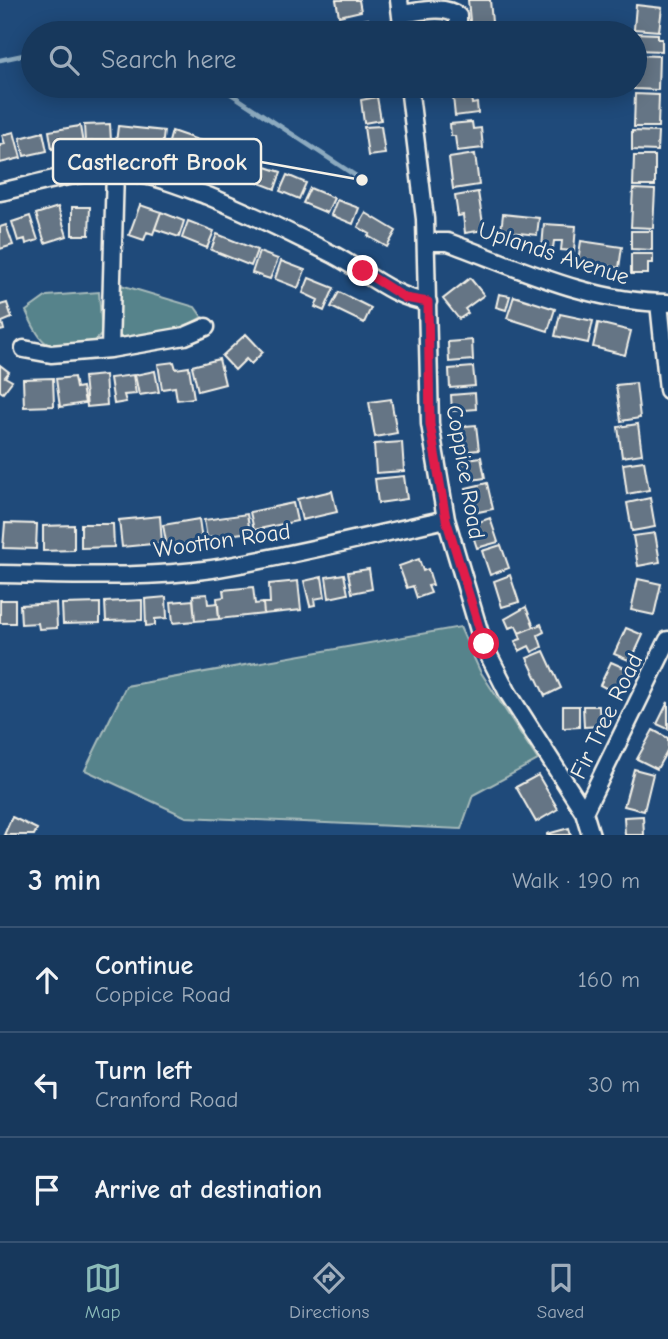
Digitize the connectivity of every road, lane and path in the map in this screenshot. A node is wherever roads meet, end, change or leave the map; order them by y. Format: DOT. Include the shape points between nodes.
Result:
graph roads {
  1 [pos="400,7"];
  2 [pos="459,21"];
  3 [pos="411,98"];
  4 [pos="115,171"];
  5 [pos="0,192"];
  6 [pos="426,242"];
  7 [pos="428,302"];
  8 [pos="663,303"];
  9 [pos="206,327"];
  10 [pos="24,349"];
  11 [pos="110,349"];
  12 [pos="668,390"];
  13 [pos="446,519"];
  14 [pos="0,573"];
  15 [pos="668,640"];
  16 [pos="584,812"];
  17 [pos="591,835"];
  1 -- 2 [label="street" via="452,11"];
  3 -- 6 [label="street, Coppice Road"];
  4 -- 5 [label="street"];
  4 -- 7 [label="street" via="175,183 271,221 405,298"];
  4 -- 11 [label="street"];
  6 -- 7 [label="street, Coppice Road"];
  6 -- 8 [label="street, Uplands Avenue" via="448,242 604,297"];
  7 -- 13 [label="street, Coppice Road" via="430,424"];
  8 -- 12 [label="street"];
  9 -- 11 [label="street" via="185,336"];
  10 -- 11 [label="street" via="51,354"];
  13 -- 14 [label="street, Wootton Road" via="211,569 106,576"];
  13 -- 16 [label="street, Coppice Road" via="484,644 508,693"];
  15 -- 16 [label="street, Fir Tree Road"];
  16 -- 17 [label="street, Coppice Road"];
}
